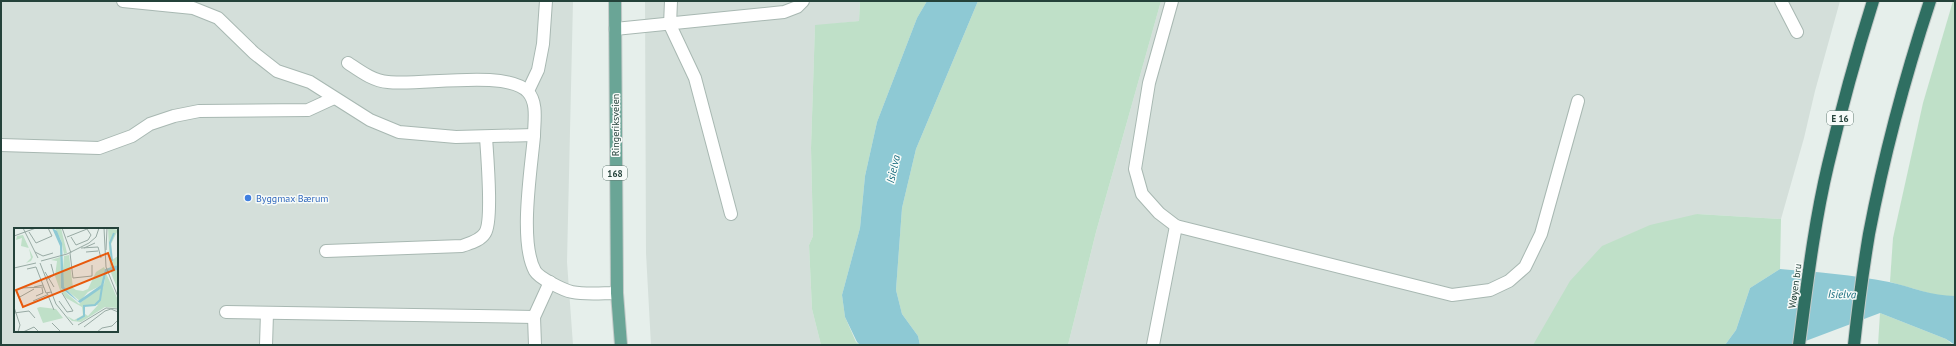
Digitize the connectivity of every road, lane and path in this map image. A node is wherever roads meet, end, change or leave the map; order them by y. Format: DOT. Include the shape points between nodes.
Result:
graph roads {
  1 [pos="123,1"];
  2 [pos="546,1"];
  3 [pos="615,1"];
  4 [pos="671,1"];
  5 [pos="803,1"];
  6 [pos="1172,1"];
  7 [pos="1781,1"];
  8 [pos="1873,1"];
  9 [pos="1930,1"];
  10 [pos="670,25"];
  11 [pos="615,29"];
  12 [pos="1797,32"];
  13 [pos="348,63"];
  14 [pos="528,91"];
  15 [pos="334,98"];
  16 [pos="1578,101"];
  17 [pos="534,135"];
  18 [pos="486,137"];
  19 [pos="1,145"];
  20 [pos="731,214"];
  21 [pos="1176,226"];
  22 [pos="326,251"];
  23 [pos="550,282"];
  24 [pos="617,293"];
  25 [pos="226,312"];
  26 [pos="266,313"];
  27 [pos="534,317"];
  28 [pos="266,345"];
  29 [pos="535,345"];
  30 [pos="621,345"];
  31 [pos="1153,345"];
  32 [pos="1799,345"];
  33 [pos="1854,345"];
  1 -- 15 [label="lane" via="193,8 218,18 254,54 277,71 310,82"];
  2 -- 14 [label="lane" via="544,44 538,70"];
  3 -- 11 [label="main road, Ringeriksveien / 168"];
  4 -- 10 [label="lane"];
  5 -- 10 [label="lane" via="797,7 784,12"];
  6 -- 21 [label="lane" via="1149,83 1135,169 1142,194"];
  7 -- 12 [label="lane"];
  8 -- 32 [label="highway, Wøyen bru / E 16" via="1828,165 1815,230"];
  9 -- 33 [label="highway" via="1910,62 1888,147 1869,234"];
  10 -- 11 [label="lane"];
  10 -- 20 [label="lane" via="695,78"];
  11 -- 24 [label="main road, Ringeriksveien / 168"];
  13 -- 14 [label="lane" via="370,77 388,82 497,80 516,84"];
  14 -- 17 [label="lane" via="534,101"];
  15 -- 18 [label="lane" via="370,120 398,132"];
  15 -- 19 [label="lane" via="308,110 200,111 174,116 150,124 132,136 99,148"];
  16 -- 21 [label="lane" via="1540,234 1525,267 1509,281 1490,290 1452,295"];
  17 -- 18 [label="lane"];
  17 -- 23 [label="lane" via="528,239 530,258 536,272"];
  18 -- 22 [label="lane" via="489,216 486,232 478,240 462,246"];
  21 -- 31 [label="lane"];
  23 -- 24 [label="lane" via="570,292"];
  23 -- 27 [label="lane"];
  24 -- 30 [label="main road, Ringeriksveien / 168"];
  25 -- 26 [label="lane"];
  26 -- 27 [label="lane"];
  26 -- 28 [label="lane"];
  27 -- 29 [label="lane"];
}
